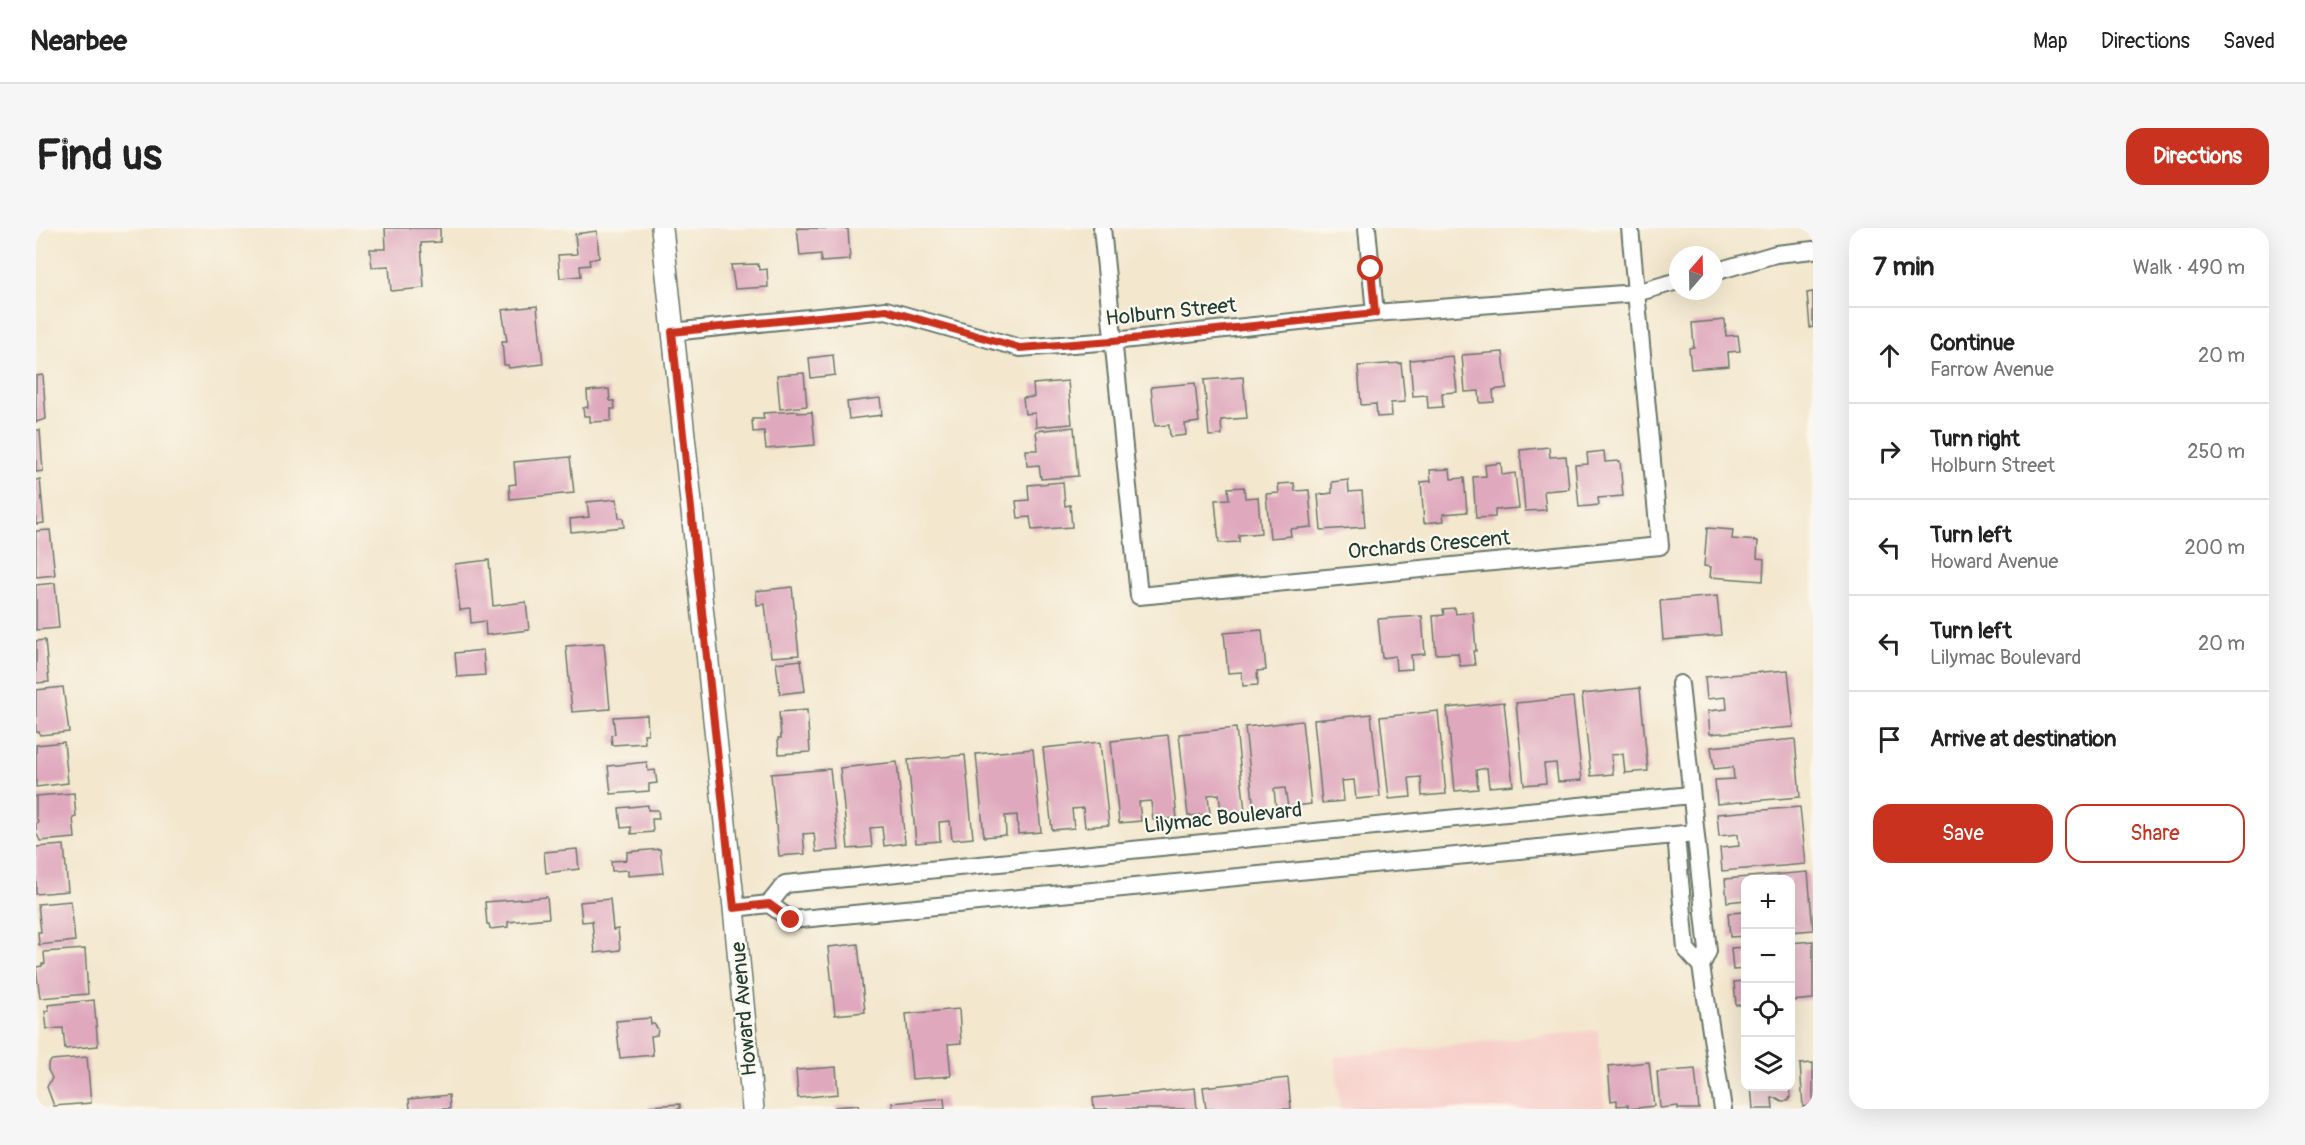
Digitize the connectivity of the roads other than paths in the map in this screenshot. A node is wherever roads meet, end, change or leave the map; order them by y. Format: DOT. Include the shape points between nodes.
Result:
graph roads {
  1 [pos="662,228"];
  2 [pos="1102,228"];
  3 [pos="1367,228"];
  4 [pos="1630,228"];
  5 [pos="1813,250"];
  6 [pos="1723,269"];
  7 [pos="1669,284"];
  8 [pos="1636,293"];
  9 [pos="1375,313"];
  10 [pos="672,332"];
  11 [pos="1113,341"];
  12 [pos="1680,684"];
  13 [pos="1691,795"];
  14 [pos="1695,833"];
  15 [pos="1676,835"];
  16 [pos="769,904"];
  17 [pos="734,908"];
  18 [pos="1701,966"];
  19 [pos="753,1109"];
  20 [pos="1723,1109"];
  1 -- 10 [label="street, Howard Avenue"];
  2 -- 11 [label="street"];
  3 -- 9 [label="street"];
  4 -- 8 [label="street, Orchards Crescent"];
  5 -- 6 [label="street" via="1776,254"];
  7 -- 8 [label="street, Holburn Street"];
  8 -- 9 [label="street, Holburn Street"];
  8 -- 11 [label="street, Orchards Crescent" via="1660,546 1139,596"];
  9 -- 11 [label="street, Holburn Street"];
  10 -- 11 [label="street, Holburn Street" via="886,310 1020,348"];
  10 -- 17 [label="street, Howard Avenue"];
  12 -- 13 [label="street"];
  13 -- 14 [label="street"];
  13 -- 16 [label="street, Lilymac Boulevard" via="785,884"];
  14 -- 15 [label="street"];
  14 -- 18 [label="street" via="1708,951"];
  15 -- 16 [label="street" via="791,920"];
  15 -- 18 [label="street" via="1686,949"];
  16 -- 17 [label="street"];
  17 -- 19 [label="street, Howard Avenue"];
  18 -- 20 [label="street"];
}
